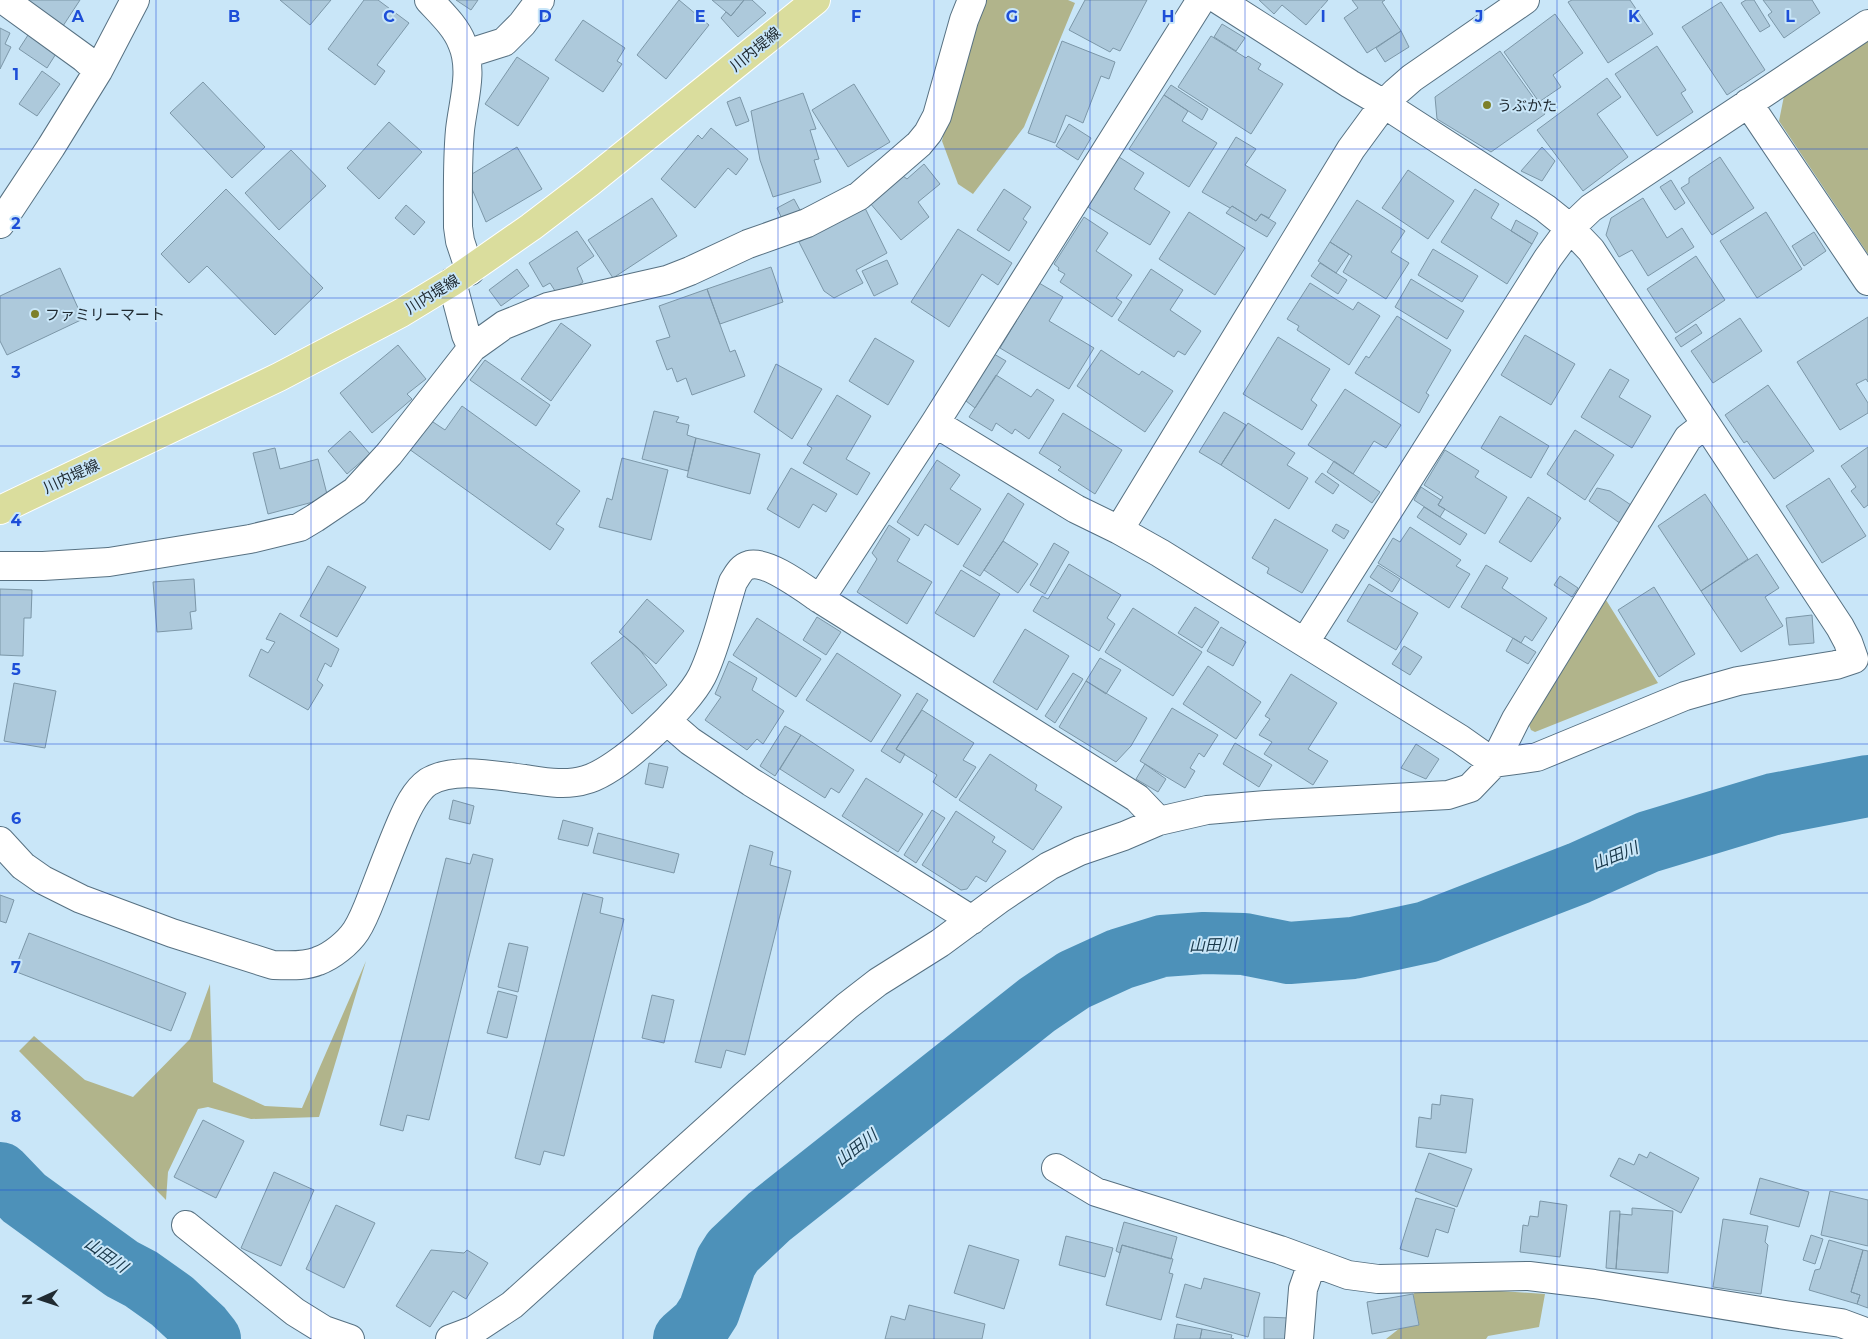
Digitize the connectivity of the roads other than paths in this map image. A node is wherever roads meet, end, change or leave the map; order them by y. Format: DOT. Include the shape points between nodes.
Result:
graph roads {
  1 [pos="4,0"];
  2 [pos="135,0"];
  3 [pos="429,0"];
  4 [pos="540,0"];
  5 [pos="816,0"];
  6 [pos="972,0"];
  7 [pos="1201,0"];
  8 [pos="1219,0"];
  9 [pos="1525,0"];
  10 [pos="1868,24"];
  11 [pos="466,54"];
  12 [pos="98,70"];
  13 [pos="1748,103"];
  14 [pos="1384,104"];
  15 [pos="0,224"];
  16 [pos="1570,228"];
  17 [pos="461,276"];
  18 [pos="1868,281"];
  19 [pos="472,348"];
  20 [pos="935,423"];
  21 [pos="1706,424"];
  22 [pos="0,510"];
  23 [pos="1119,530"];
  24 [pos="0,566"];
  25 [pos="820,599"];
  26 [pos="1305,642"];
  27 [pos="667,721"];
  28 [pos="1494,763"];
  29 [pos="1159,820"];
  30 [pos="0,841"];
  31 [pos="972,920"];
  32 [pos="1056,1168"];
  33 [pos="186,1225"];
  34 [pos="1312,1263"];
  35 [pos="1868,1333"];
  36 [pos="350,1339"];
  37 [pos="450,1339"];
  38 [pos="1299,1339"];
  1 -- 12 [label="street"];
  2 -- 12 [label="street"];
  3 -- 11 [label="street" via="455,31"];
  4 -- 11 [label="street" via="504,42"];
  5 -- 17 [label="main road, 川内堤線" via="590,182"];
  6 -- 19 [label="street" via="937,116 928,133 859,196 807,223 748,244 667,280 548,307 504,325"];
  7 -- 20 [label="street"];
  8 -- 14 [label="street"];
  9 -- 14 [label="street" via="1412,78"];
  10 -- 13 [label="street"];
  11 -- 17 [label="street" via="468,66 460,131 458,227"];
  12 -- 15 [label="street"];
  13 -- 16 [label="street" via="1591,208"];
  13 -- 18 [label="street"];
  14 -- 16 [label="street" via="1545,208"];
  14 -- 23 [label="street" via="1351,149"];
  16 -- 21 [label="street" via="1591,250"];
  16 -- 26 [label="street" via="1542,267"];
  17 -- 19 [label="street" via="466,335"];
  17 -- 22 [label="main road, 川内堤線" via="401,313 287,373"];
  19 -- 24 [label="street" via="355,492 300,527 250,539 109,562"];
  20 -- 23 [label="street" via="1076,509"];
  20 -- 25 [label="street"];
  21 -- 28 [label="street" via="1688,438 1516,719"];
  21 -- 28 [label="street" via="1840,627 1854,659 1836,665 1738,681 1685,696 1537,757"];
  23 -- 26 [label="street"];
  25 -- 27 [label="street" via="760,564 748,565 740,571 733,582 701,678"];
  25 -- 29 [label="street" via="1137,798"];
  26 -- 28 [label="street"];
  27 -- 30 [label="street" via="604,772 586,780 564,783 477,773 428,782 408,808 355,933 344,945 318,961 299,965 273,966 81,899 23,866"];
  27 -- 31 [label="street" via="690,742 751,782"];
  28 -- 29 [label="street" via="1470,788 1448,794 1266,804 1208,810"];
  29 -- 31 [label="street" via="1050,866"];
  31 -- 37 [label="street" via="847,1006 512,1305 474,1330"];
  32 -- 34 [label="street" via="1096,1192"];
  33 -- 36 [label="street" via="294,1312 324,1330"];
  34 -- 35 [label="street" via="1348,1275 1378,1279 1529,1276 1594,1284 1841,1323"];
  34 -- 38 [label="street" via="1302,1289"];
}
